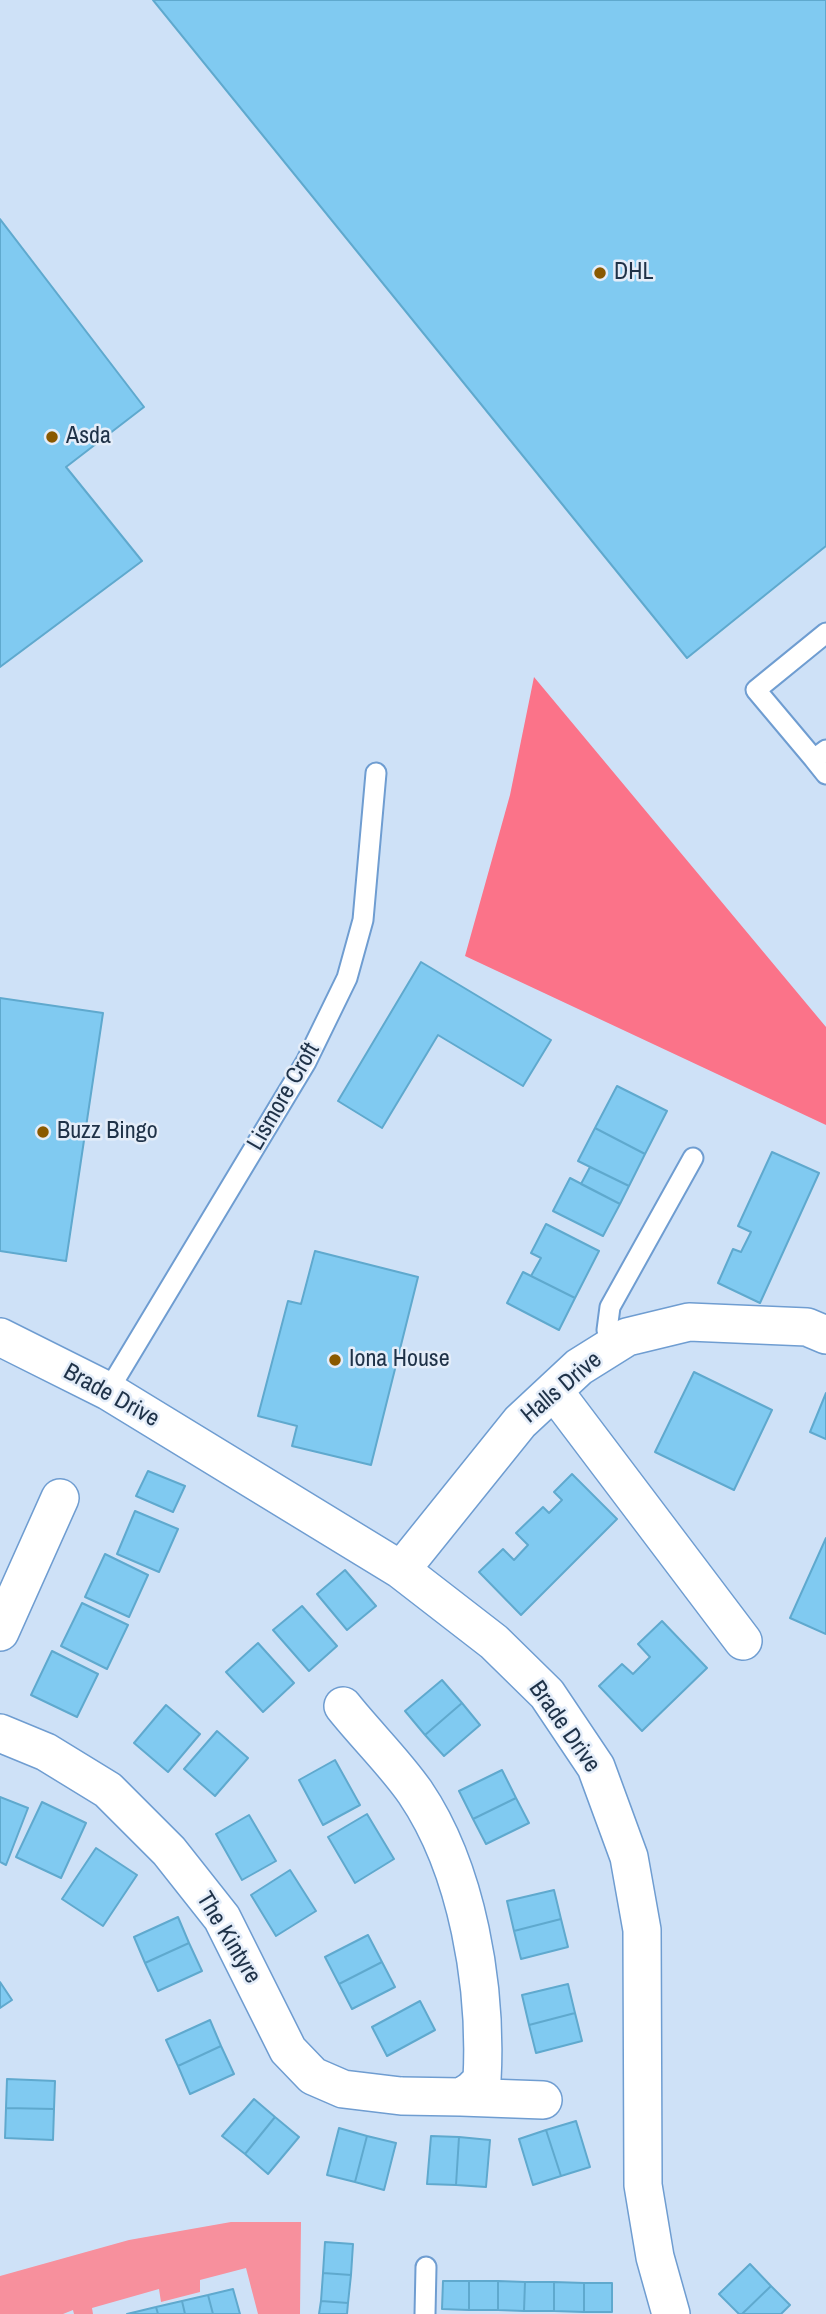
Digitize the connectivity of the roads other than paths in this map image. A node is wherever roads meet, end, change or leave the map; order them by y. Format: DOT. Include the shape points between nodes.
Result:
graph roads {
  1 [pos="826,633"];
  2 [pos="822,761"];
  3 [pos="376,773"];
  4 [pos="693,1158"];
  5 [pos="826,1335"];
  6 [pos="0,1337"];
  7 [pos="613,1345"];
  8 [pos="108,1391"];
  9 [pos="554,1391"];
  10 [pos="60,1498"];
  11 [pos="401,1570"];
  12 [pos="0,1632"];
  13 [pos="743,1641"];
  14 [pos="343,1706"];
  15 [pos="0,1733"];
  16 [pos="461,2097"];
  17 [pos="543,2100"];
  18 [pos="426,2267"];
  19 [pos="425,2314"];
  20 [pos="671,2314"];
  1 -- 2 [label="lane" via="756,690"];
  3 -- 8 [label="lane, Lismore Croft" via="363,920 347,978 306,1062"];
  4 -- 7 [label="lane" via="610,1307 607,1329"];
  5 -- 7 [label="street, Halls Drive" via="807,1327 689,1322 627,1337"];
  6 -- 8 [label="street, Brade Drive"];
  7 -- 9 [label="street, Halls Drive" via="579,1367"];
  8 -- 11 [label="street, Brade Drive"];
  9 -- 11 [label="street, Halls Drive" via="520,1422"];
  9 -- 13 [label="street"];
  10 -- 12 [label="street"];
  11 -- 20 [label="street, Brade Drive" via="494,1642 547,1694 596,1767 629,1857 642,1930 643,2185 655,2257"];
  14 -- 16 [label="street" via="415,1792 441,1839 463,1895 476,1963 484,2053 482,2080"];
  15 -- 16 [label="street, The Kintyre" via="46,1752 108,1790 169,1851 222,1918 288,2050 313,2076 342,2089"];
  16 -- 17 [label="street, The Kintyre"];
  18 -- 19 [label="lane"];
}
